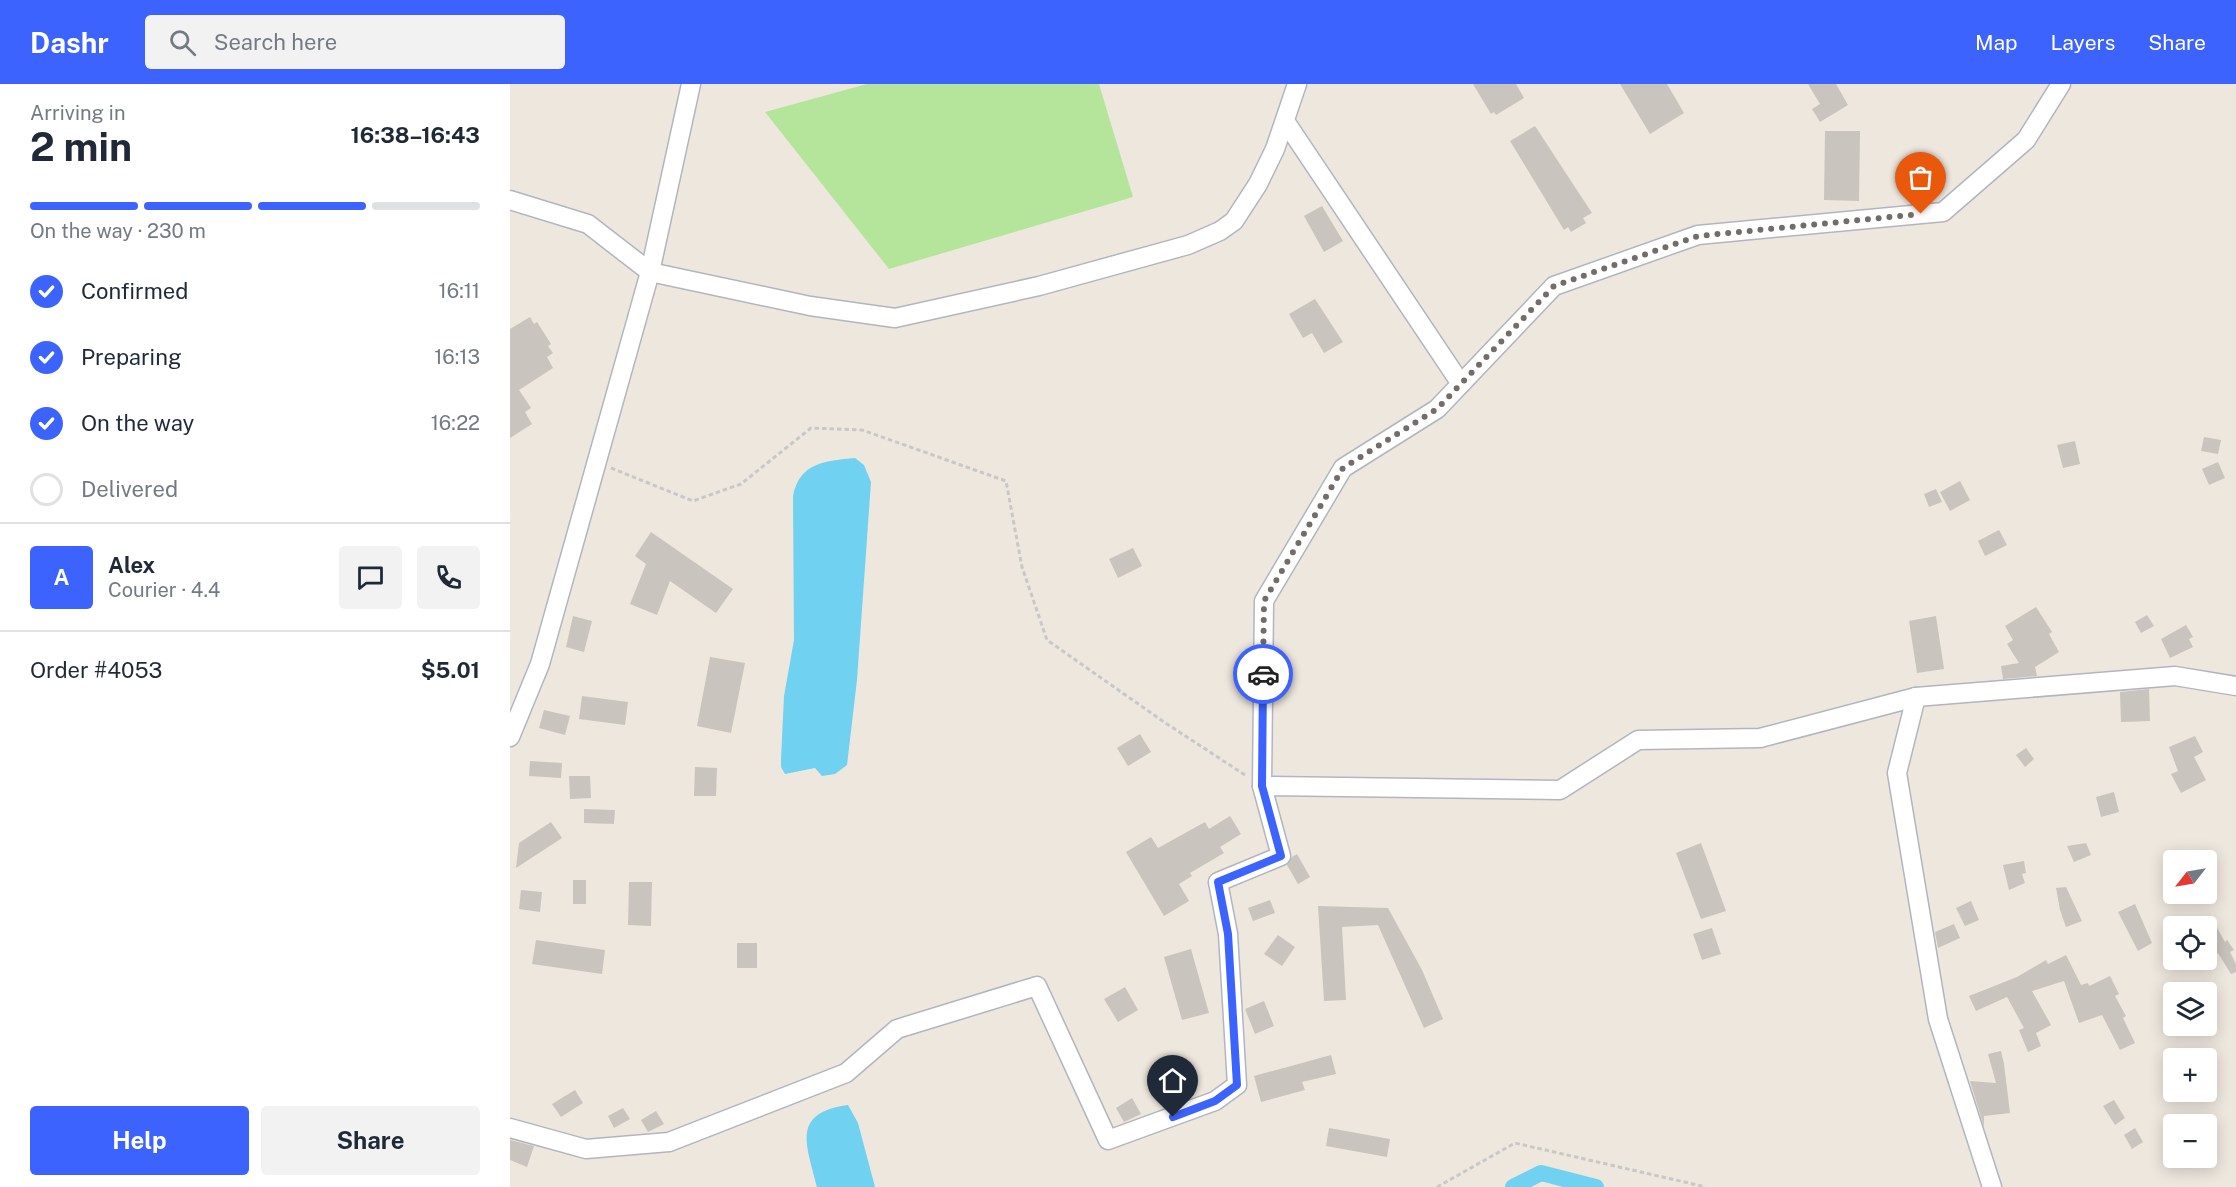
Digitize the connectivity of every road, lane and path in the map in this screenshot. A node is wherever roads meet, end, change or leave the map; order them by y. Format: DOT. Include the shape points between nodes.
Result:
graph roads {
  1 [pos="691,84"];
  2 [pos="1297,84"];
  3 [pos="2061,84"];
  4 [pos="1285,121"];
  5 [pos="510,200"];
  6 [pos="650,272"];
  7 [pos="1461,384"];
  8 [pos="597,462"];
  9 [pos="2236,686"];
  10 [pos="1916,697"];
  11 [pos="510,737"];
  12 [pos="1262,786"];
  13 [pos="510,1128"];
  14 [pos="1437,1187"];
  15 [pos="1706,1187"];
  16 [pos="1992,1187"];
  1 -- 6 [label="street"];
  2 -- 4 [label="street"];
  3 -- 7 [label="street" via="2026,140 1943,212 1698,236 1554,286"];
  4 -- 6 [label="street" via="1258,184 1234,221 1220,231 1188,245 1039,286 895,318 810,306"];
  4 -- 7 [label="street"];
  5 -- 6 [label="street" via="588,224"];
  6 -- 8 [label="street"];
  7 -- 12 [label="street" via="1437,409 1343,468 1264,601"];
  8 -- 11 [label="street" via="540,664"];
  8 -- 12 [label="path" via="693,501 741,484 811,428 862,430 1006,481 1022,567 1047,640"];
  9 -- 10 [label="street" via="2175,676"];
  10 -- 12 [label="street" via="1760,738 1638,740 1560,790"];
  10 -- 16 [label="street" via="1897,773 1938,1019"];
  12 -- 13 [label="street" via="1281,856 1218,882 1228,934 1237,1085 1215,1101 1108,1140 1038,986 897,1029 846,1073 669,1142 586,1149"];
  14 -- 15 [label="path" via="1515,1143"];
}
